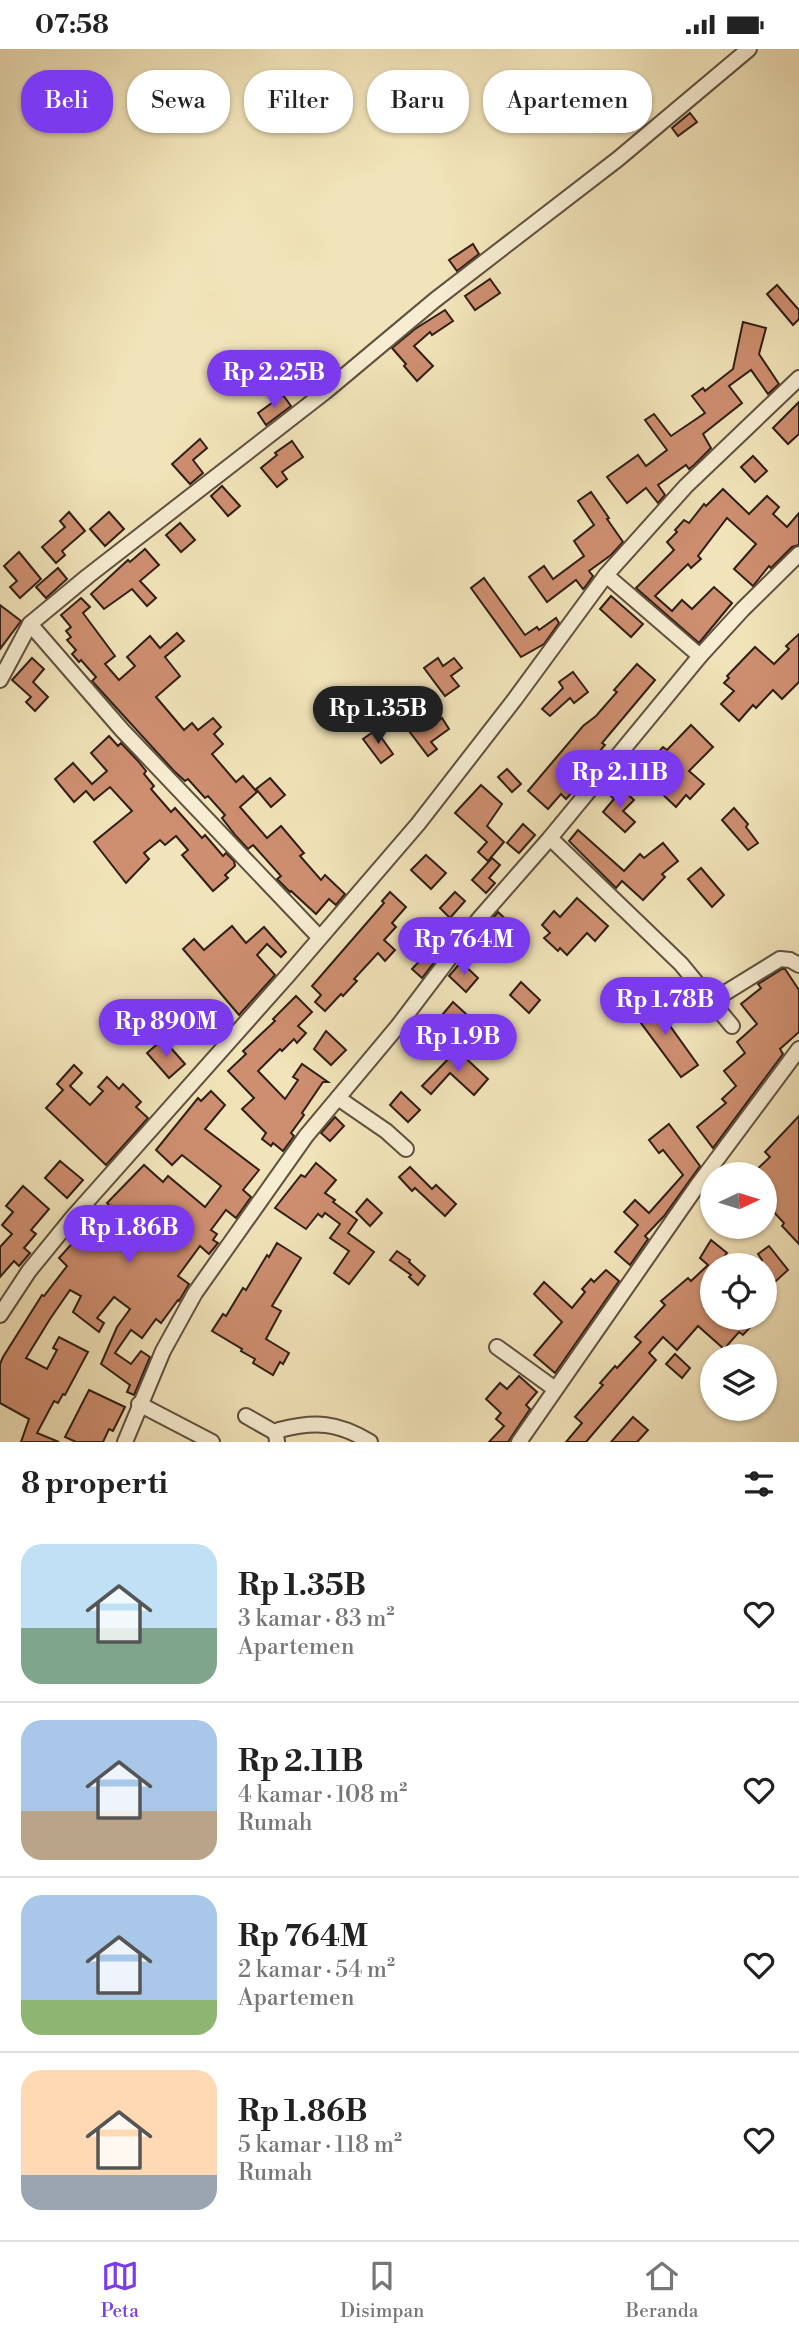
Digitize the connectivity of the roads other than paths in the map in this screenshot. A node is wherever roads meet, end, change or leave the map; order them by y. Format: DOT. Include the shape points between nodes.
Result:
graph roads {
  1 [pos="749,49"];
  2 [pos="799,378"];
  3 [pos="798,558"];
  4 [pos="606,575"];
  5 [pos="30,624"];
  6 [pos="700,656"];
  7 [pos="0,680"];
  8 [pos="550,838"];
  9 [pos="319,937"];
  10 [pos="799,965"];
  11 [pos="712,1001"];
  12 [pos="732,1026"];
  13 [pos="799,1049"];
  14 [pos="338,1098"];
  15 [pos="406,1149"];
  16 [pos="0,1315"];
  17 [pos="497,1347"];
  18 [pos="555,1389"];
  19 [pos="139,1404"];
  20 [pos="246,1416"];
  21 [pos="277,1438"];
  22 [pos="125,1442"];
  23 [pos="212,1442"];
  24 [pos="370,1442"];
  25 [pos="519,1442"];
  1 -- 5 [label="street" via="618,159"];
  2 -- 4 [label="street" via="686,487"];
  3 -- 6 [label="street"];
  4 -- 6 [label="street"];
  4 -- 9 [label="street" via="418,824"];
  5 -- 7 [label="street"];
  5 -- 9 [label="street" via="122,730"];
  6 -- 8 [label="street"];
  8 -- 11 [label="street" via="681,964"];
  8 -- 14 [label="street" via="479,919"];
  9 -- 16 [label="street" via="66,1225"];
  10 -- 11 [label="street" via="779,959"];
  11 -- 12 [label="street"];
  13 -- 18 [label="street"];
  14 -- 15 [label="street"];
  14 -- 19 [label="street" via="195,1293"];
  17 -- 18 [label="street"];
  18 -- 25 [label="street"];
  19 -- 22 [label="street"];
  19 -- 23 [label="street"];
  20 -- 21 [label="street"];
  21 -- 24 [label="street" via="281,1429 333,1425"];
}
